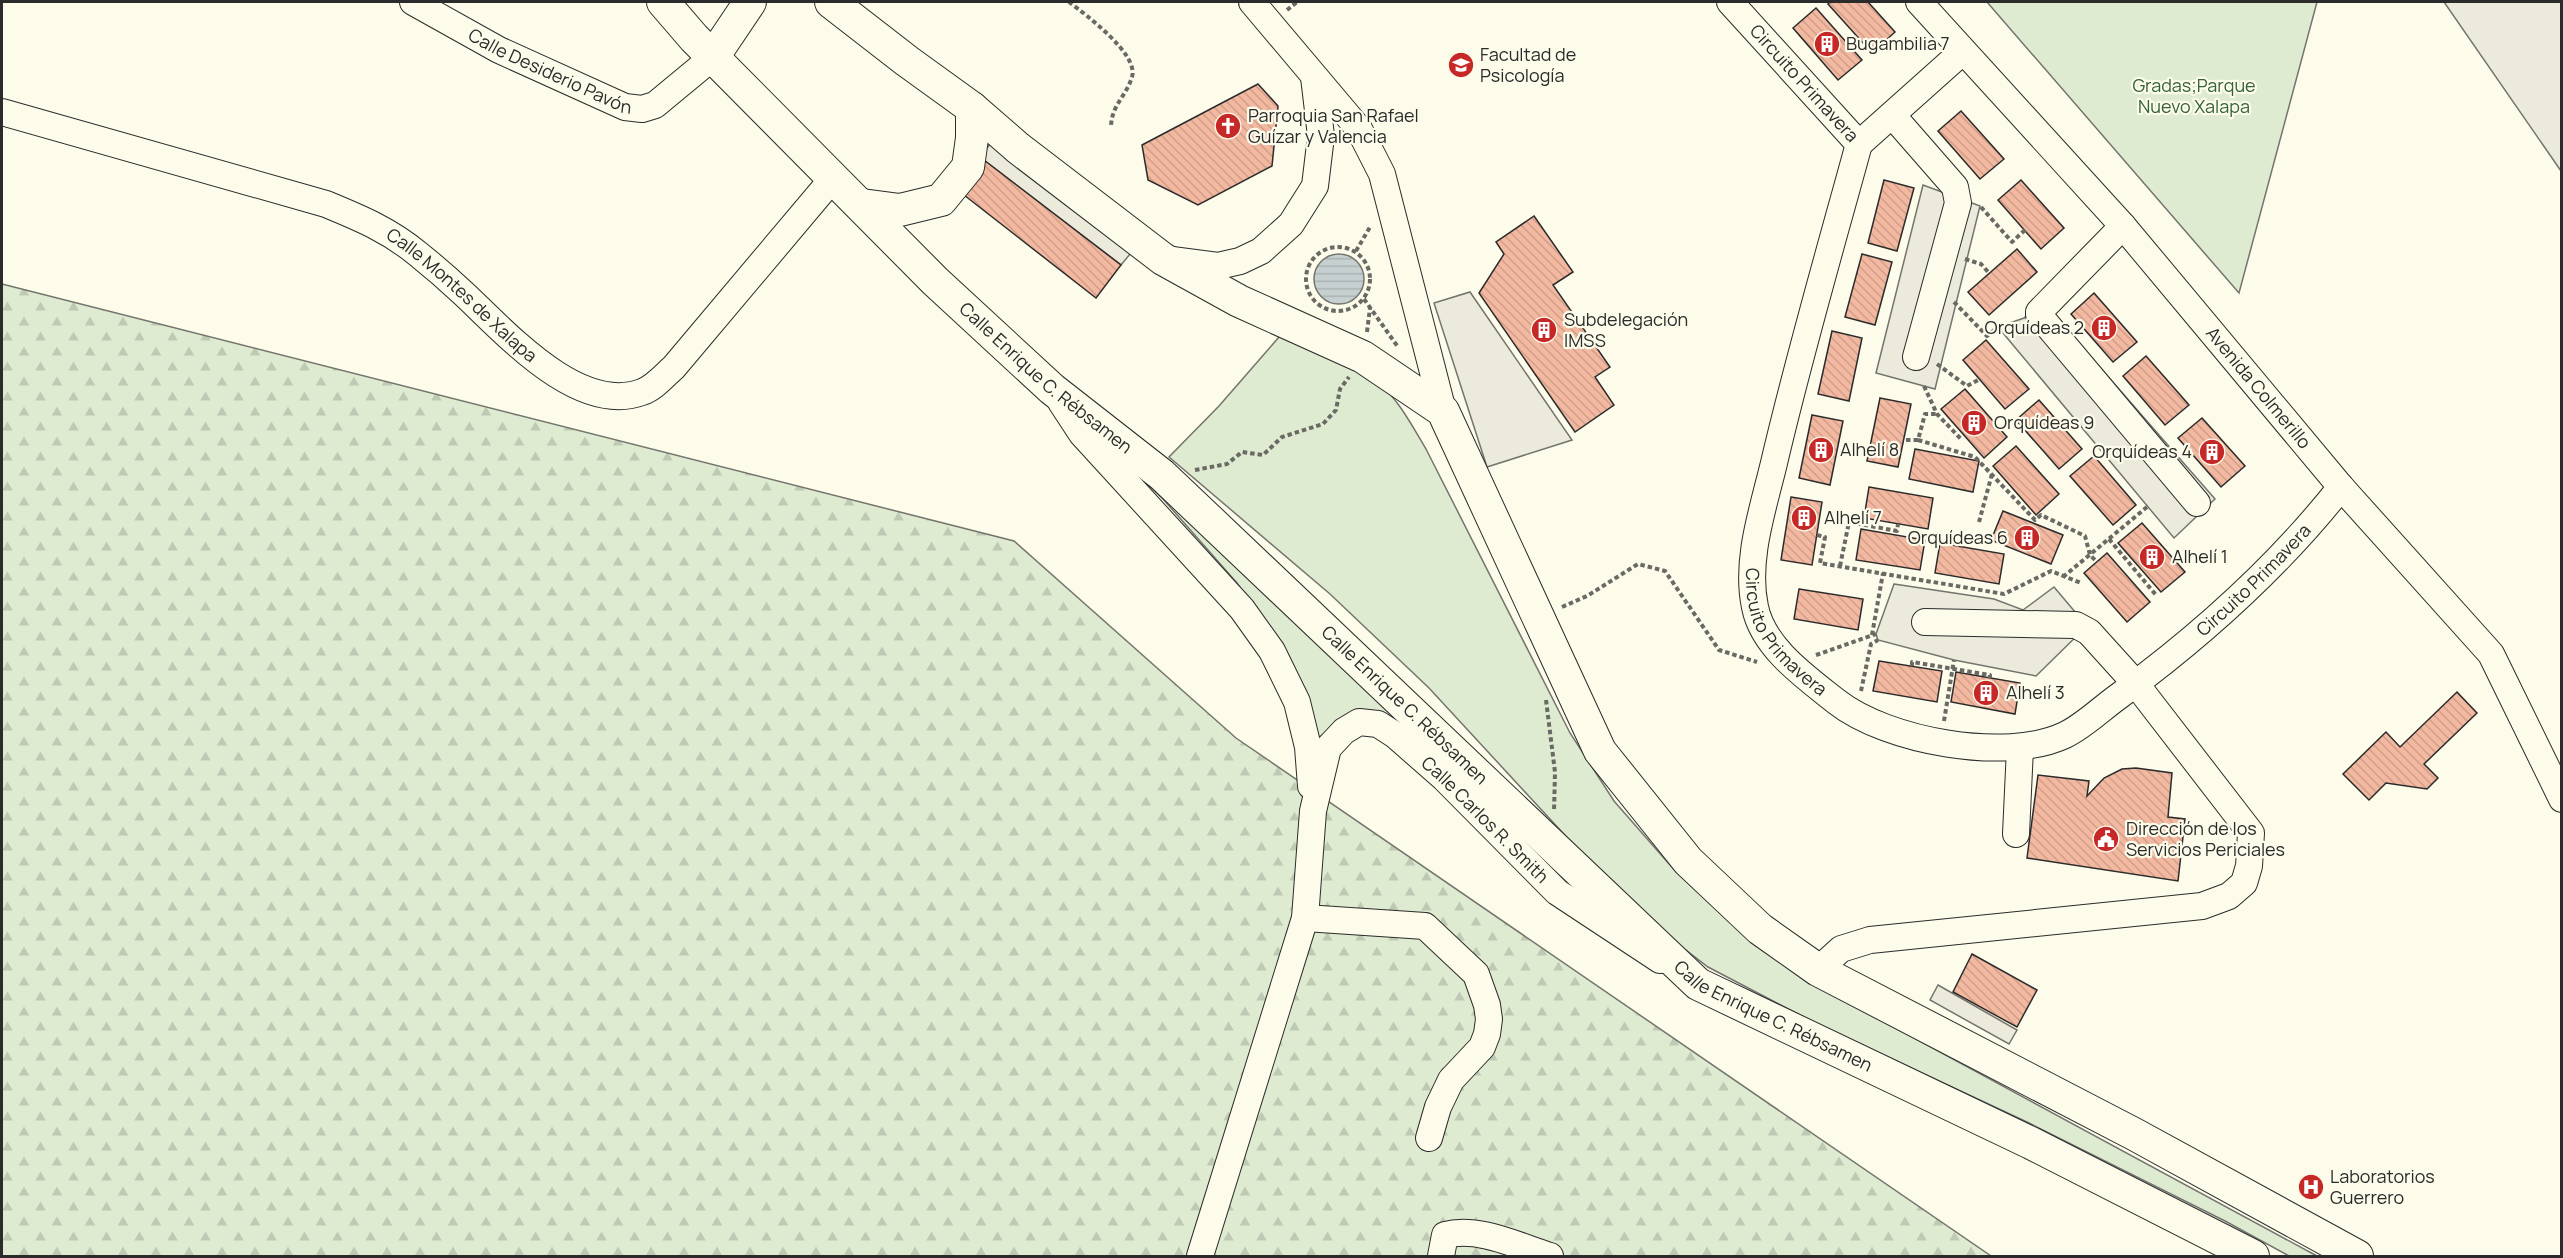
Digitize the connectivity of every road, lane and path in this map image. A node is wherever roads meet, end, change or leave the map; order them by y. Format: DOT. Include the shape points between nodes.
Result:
graph roads {
  1 [pos="413,2"];
  2 [pos="663,2"];
  3 [pos="750,2"];
  4 [pos="831,2"];
  5 [pos="1069,2"];
  6 [pos="1252,2"];
  7 [pos="1730,2"];
  8 [pos="1919,2"];
  9 [pos="1962,52"];
  10 [pos="713,57"];
  11 [pos="1314,77"];
  12 [pos="972,108"];
  13 [pos="2,112"];
  14 [pos="1893,116"];
  15 [pos="1111,128"];
  16 [pos="1858,144"];
  17 [pos="834,177"];
  18 [pos="1958,203"];
  19 [pos="862,205"];
  20 [pos="2123,226"];
  21 [pos="2025,230"];
  22 [pos="1344,247"];
  23 [pos="1162,259"];
  24 [pos="1932,297"];
  25 [pos="1998,327"];
  26 [pos="1363,357"];
  27 [pos="1916,357"];
  28 [pos="1980,379"];
  29 [pos="1924,386"];
  30 [pos="1052,389"];
  31 [pos="1443,411"];
  32 [pos="1937,414"];
  33 [pos="1961,439"];
  34 [pos="1906,440"];
  35 [pos="1918,440"];
  36 [pos="1992,473"];
  37 [pos="1162,475"];
  38 [pos="2341,487"];
  39 [pos="2197,503"];
  40 [pos="2147,507"];
  41 [pos="1979,522"];
  42 [pos="1898,524"];
  43 [pos="1817,535"];
  44 [pos="2109,539"];
  45 [pos="2090,555"];
  46 [pos="2097,562"];
  47 [pos="1840,566"];
  48 [pos="1883,573"];
  49 [pos="2063,578"];
  50 [pos="2081,583"];
  51 [pos="2156,595"];
  52 [pos="1539,617"];
  53 [pos="1925,622"];
  54 [pos="1878,640"];
  55 [pos="1954,660"];
  56 [pos="1792,664"];
  57 [pos="1911,666"];
  58 [pos="1952,669"];
  59 [pos="1990,678"];
  60 [pos="2136,684"];
  61 [pos="1546,690"];
  62 [pos="1947,699"];
  63 [pos="1855,716"];
  64 [pos="2020,748"];
  65 [pos="2562,799"];
  66 [pos="1313,811"];
  67 [pos="1554,821"];
  68 [pos="2016,834"];
  69 [pos="1305,918"];
  70 [pos="1818,970"];
  71 [pos="1698,984"];
  72 [pos="1429,1138"];
  73 [pos="1200,1257"];
  74 [pos="1441,1257"];
  75 [pos="1550,1257"];
  76 [pos="2253,1257"];
  77 [pos="2357,1257"];
  1 -- 10 [label="street, Calle Desiderio Pavón" via="499,50 625,107 642,109 656,105"];
  2 -- 10 [label="main road, Calle Enrique C. Rébsamen"];
  3 -- 10 [label="main road"];
  4 -- 12 [label="main road"];
  5 -- 15 [label="path" via="1124,51 1133,65 1132,76 1111,114"];
  6 -- 11 [label="street"];
  7 -- 16 [label="street, Circuito Primavera"];
  8 -- 9 [label="street, Avenida Colmerillo"];
  9 -- 14 [label="street"];
  9 -- 20 [label="street, Avenida Colmerillo"];
  10 -- 17 [label="main road, Calle Enrique C. Rébsamen"];
  11 -- 23 [label="street" via="1321,136 1314,186 1291,224 1261,251 1240,261 1218,266"];
  11 -- 31 [label="street" via="1359,129 1382,174"];
  12 -- 19 [label="main road" via="968,167 941,200 900,210"];
  12 -- 23 [label="main road" via="1124,235"];
  13 -- 17 [label="street, Calle Montes de Xalapa" via="326,204 376,224 416,252 547,369 575,386 602,395 642,392 674,367"];
  14 -- 16 [label="street"];
  14 -- 18 [label="street" via="1955,187"];
  16 -- 56 [label="street, Circuito Primavera" via="1781,432 1752,570 1755,609 1771,642"];
  17 -- 19 [label="main road, Calle Enrique C. Rébsamen"];
  18 -- 21 [label="path" via="1980,206 2012,242"];
  18 -- 24 [label="street"];
  19 -- 30 [label="main road, Calle Enrique C. Rébsamen" via="935,280"];
  20 -- 38 [label="street, Avenida Colmerillo"];
  20 -- 39 [label="street" via="2039,315"];
  22 -- 22 [label="path" via="1322,250 1314,257 1306,278 1313,299 1333,310 1345,310 1364,299 1371,280 1364,259"];
  23 -- 26 [label="main road" via="1239,301"];
  24 -- 25 [label="path" via="1956,303 1987,336"];
  24 -- 27 [label="street"];
  26 -- 31 [label="main road"];
  26 -- 37 [label="path" via="1340,389 1336,410 1323,424 1282,437 1263,455 1242,452 1227,464"];
  27 -- 28 [label="path" via="1941,365 1967,386"];
  29 -- 32 [label="path"];
  30 -- 37 [label="main road, Calle Enrique C. Rébsamen"];
  30 -- 66 [label="street, Calle Carlos R. Smith" via="1082,434 1242,609 1272,651 1297,702 1308,747"];
  31 -- 52 [label="main road"];
  32 -- 33 [label="path"];
  32 -- 35 [label="path" via="1925,414"];
  34 -- 35 [label="path"];
  35 -- 36 [label="path" via="1976,457"];
  36 -- 41 [label="path"];
  36 -- 45 [label="path" via="2035,520 2041,515 2085,536"];
  37 -- 71 [label="main road, Calle Enrique C. Rébsamen"];
  38 -- 60 [label="street, Circuito Primavera" via="2304,534 2232,606"];
  38 -- 65 [label="street, Avenida Colmerillo" via="2491,654"];
  40 -- 44 [label="path"];
  42 -- 47 [label="path" via="1897,531 1849,522"];
  43 -- 47 [label="path" via="1825,537 1820,563"];
  44 -- 45 [label="path"];
  44 -- 51 [label="path"];
  45 -- 46 [label="path"];
  45 -- 49 [label="path"];
  47 -- 48 [label="path"];
  48 -- 49 [label="path" via="2004,594 2051,571"];
  48 -- 56 [label="path" via="1874,635"];
  49 -- 50 [label="path"];
  52 -- 56 [label="path" via="1587,596 1638,564 1665,571 1719,650 1767,665"];
  52 -- 70 [label="main road" via="1600,751 1688,861 1760,929"];
  53 -- 60 [label="street" via="2076,625 2089,632"];
  54 -- 63 [label="path" via="1871,644"];
  55 -- 58 [label="path"];
  56 -- 63 [label="street, Circuito Primavera"];
  57 -- 58 [label="path" via="1912,662"];
  58 -- 59 [label="path"];
  58 -- 62 [label="path"];
  60 -- 64 [label="street, Circuito Primavera" via="2065,735"];
  60 -- 70 [label="street" via="2251,833 2244,883 2229,896 2202,906 1870,940 1841,948"];
  61 -- 67 [label="path" via="1555,772"];
  63 -- 64 [label="street, Circuito Primavera" via="1909,736 1974,747"];
  64 -- 68 [label="street"];
  66 -- 69 [label="street, Calle Carlos R. Smith"];
  66 -- 71 [label="street, Calle Carlos R. Smith" via="1328,748 1344,730 1359,722 1378,724 1444,778 1557,892"];
  69 -- 72 [label="street" via="1425,926 1476,974 1487,1005 1487,1034 1482,1047 1451,1080"];
  69 -- 73 [label="street, Calle Carlos R. Smith"];
  70 -- 77 [label="main road" via="2134,1134"];
  71 -- 76 [label="main road, Calle Enrique C. Rébsamen" via="2031,1143"];
  74 -- 75 [label="street" via="1445,1235 1459,1231 1499,1239"];
}
